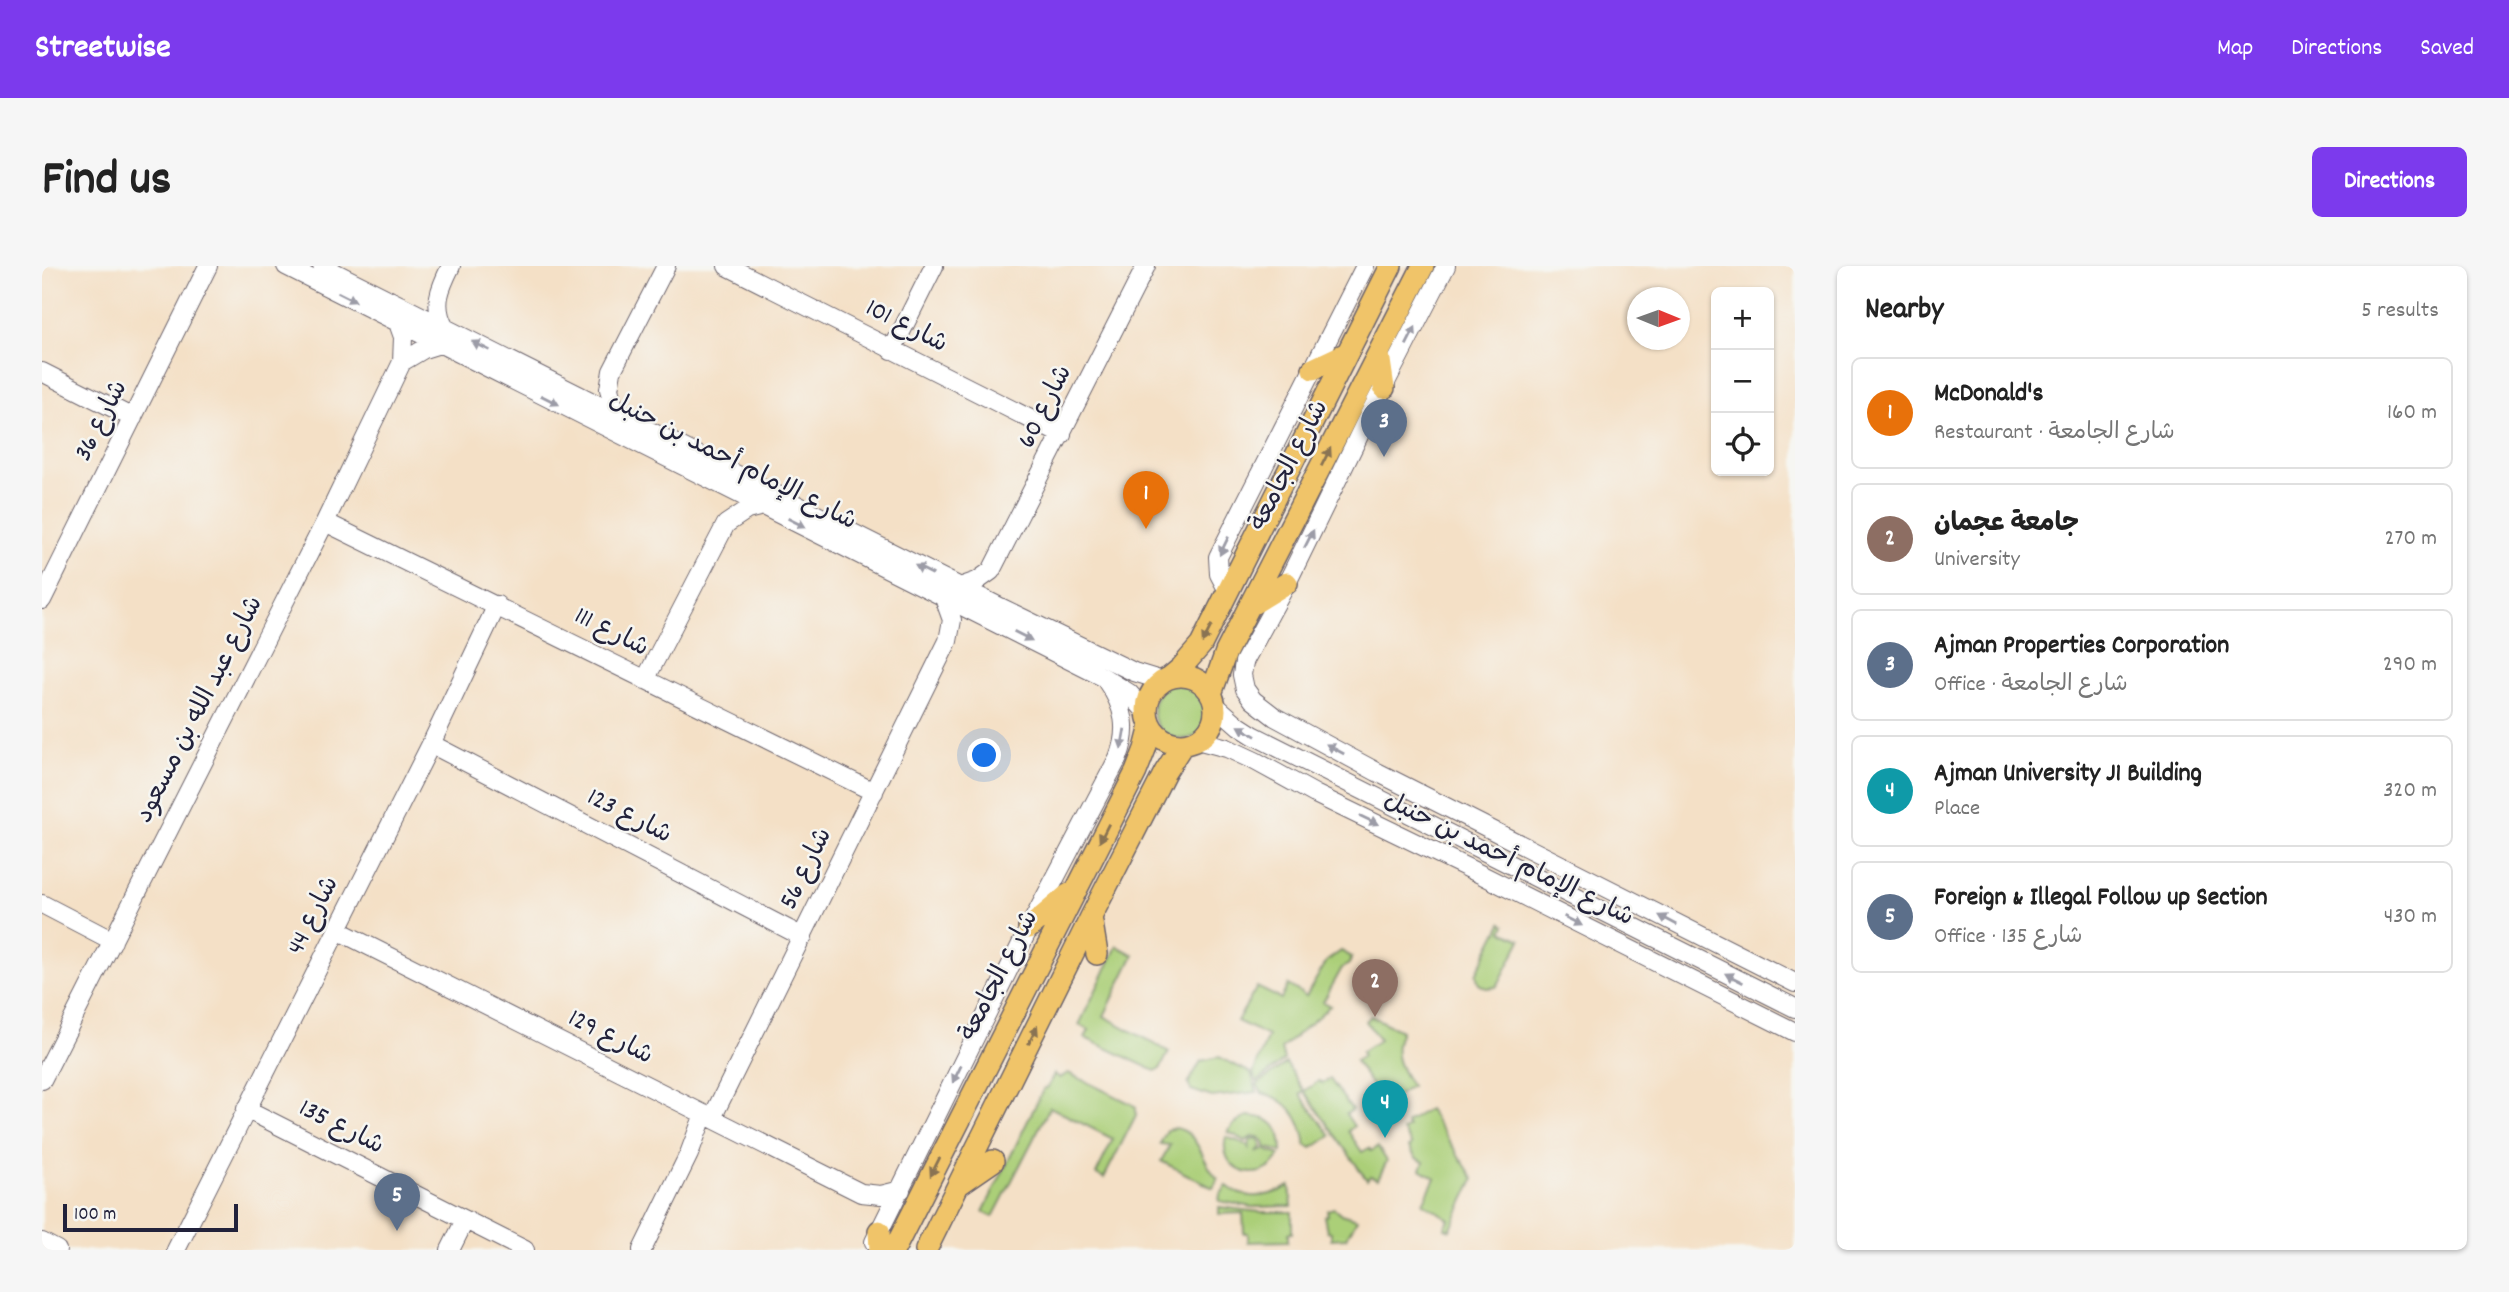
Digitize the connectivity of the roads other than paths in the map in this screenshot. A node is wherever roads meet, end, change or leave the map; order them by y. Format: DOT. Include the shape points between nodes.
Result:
graph roads {
  1 [pos="208,266"];
  2 [pos="286,266"];
  3 [pos="322,266"];
  4 [pos="451,266"];
  5 [pos="666,266"];
  6 [pos="727,266"];
  7 [pos="934,266"];
  8 [pos="1146,266"];
  9 [pos="1365,266"];
  10 [pos="1423,266"];
  11 [pos="1446,266"];
  12 [pos="1389,268"];
  13 [pos="440,289"];
  14 [pos="402,316"];
  15 [pos="443,336"];
  16 [pos="892,350"];
  17 [pos="1347,353"];
  18 [pos="1379,354"];
  19 [pos="402,362"];
  20 [pos="1313,369"];
  21 [pos="612,371"];
  22 [pos="42,372"];
  23 [pos="1384,388"];
  24 [pos="572,392"];
  25 [pos="616,414"];
  26 [pos="133,418"];
  27 [pos="1062,435"];
  28 [pos="719,484"];
  29 [pos="762,506"];
  30 [pos="325,522"];
  31 [pos="726,524"];
  32 [pos="991,570"];
  33 [pos="1287,583"];
  34 [pos="960,587"];
  35 [pos="1228,591"];
  36 [pos="944,598"];
  37 [pos="42,600"];
  38 [pos="497,605"];
  39 [pos="1249,606"];
  40 [pos="996,614"];
  41 [pos="948,641"];
  42 [pos="1103,677"];
  43 [pos="645,680"];
  44 [pos="1166,680"];
  45 [pos="1213,699"];
  46 [pos="1275,717"];
  47 [pos="1149,720"];
  48 [pos="1190,742"];
  49 [pos="431,744"];
  50 [pos="1287,752"];
  51 [pos="1377,772"];
  52 [pos="1355,787"];
  53 [pos="874,792"];
  54 [pos="1592,880"];
  55 [pos="1076,888"];
  56 [pos="42,904"];
  57 [pos="1596,909"];
  58 [pos="1091,917"];
  59 [pos="1029,928"];
  60 [pos="337,930"];
  61 [pos="115,937"];
  62 [pos="803,937"];
  63 [pos="1711,942"];
  64 [pos="1678,949"];
  65 [pos="1097,954"];
  66 [pos="1795,984"];
  67 [pos="1795,1009"];
  68 [pos="1795,1032"];
  69 [pos="42,1080"];
  70 [pos="246,1109"];
  71 [pos="710,1118"];
  72 [pos="993,1161"];
  73 [pos="959,1184"];
  74 [pos="901,1190"];
  75 [pos="861,1193"];
  76 [pos="465,1220"];
  77 [pos="880,1240"];
  78 [pos="42,1242"];
  79 [pos="57,1250"];
  80 [pos="176,1250"];
  81 [pos="450,1250"];
  82 [pos="525,1250"];
  83 [pos="642,1250"];
  84 [pos="870,1250"];
  85 [pos="894,1250"];
  86 [pos="926,1250"];
  1 -- 26 [label="street, شارع 36"];
  2 -- 14 [label="street, شارع الإمام أحمد بن حنبل, one-way"];
  3 -- 14 [label="street, شارع الإمام أحمد بن حنبل"];
  4 -- 13 [label="street"];
  5 -- 21 [label="street"];
  6 -- 16 [label="street, شارع 101"];
  7 -- 16 [label="street"];
  8 -- 27 [label="street, شارع 60"];
  9 -- 20 [label="street"];
  10 -- 18 [label="main road, شارع الجامعة"];
  23 -- 11 [label="street, one-way"];
  12 -- 17 [label="main road, شارع الجامعة"];
  13 -- 14 [label="street"];
  13 -- 15 [label="street"];
  14 -- 15 [label="street, شارع الإمام أحمد بن حنبل"];
  14 -- 19 [label="street, شارع عبد الله بن مسعود"];
  15 -- 19 [label="street"];
  24 -- 15 [label="street, شارع الإمام أحمد بن حنبل, one-way"];
  15 -- 28 [label="street, شارع الإمام أحمد بن حنبل, one-way"];
  16 -- 27 [label="street, شارع 101"];
  17 -- 20 [label="main road"];
  17 -- 35 [label="main road, شارع الجامعة"];
  18 -- 23 [label="main road"];
  39 -- 18 [label="main road, شارع الجامعة, one-way"];
  19 -- 30 [label="street, شارع عبد الله بن مسعود"];
  20 -- 35 [label="street, one-way" via="1219,557 1219,574"];
  21 -- 24 [label="street" via="590,388"];
  21 -- 25 [label="street" via="609,388"];
  22 -- 26 [label="street"];
  33 -- 23 [label="street, one-way"];
  24 -- 25 [label="street, شارع الإمام أحمد بن حنبل"];
  34 -- 25 [label="street, شارع الإمام أحمد بن حنبل, one-way"];
  26 -- 37 [label="street, شارع 36"];
  27 -- 32 [label="street, شارع 60"];
  28 -- 29 [label="street, شارع الإمام أحمد بن حنبل"];
  28 -- 31 [label="street"];
  29 -- 31 [label="street"];
  29 -- 36 [label="street, شارع الإمام أحمد بن حنبل, one-way"];
  30 -- 38 [label="street, شارع 111"];
  30 -- 61 [label="street, شارع عبد الله بن مسعود"];
  31 -- 43 [label="street"];
  32 -- 34 [label="street"];
  32 -- 40 [label="street"];
  33 -- 39 [label="main road"];
  33 -- 46 [label="street" via="1244,662 1242,675 1253,700"];
  34 -- 40 [label="street, شارع الإمام أحمد بن حنبل"];
  35 -- 44 [label="main road, شارع الجامعة, one-way" via="1201,645"];
  36 -- 40 [label="street, شارع الإمام أحمد بن حنبل"];
  36 -- 41 [label="street, شارع 56" via="952,620"];
  38 -- 43 [label="street, شارع 111"];
  38 -- 49 [label="street, شارع 44"];
  39 -- 45 [label="main road, شارع الجامعة" via="1226,652"];
  40 -- 41 [label="street" via="966,626"];
  40 -- 42 [label="street, شارع الإمام أحمد بن حنبل, one-way"];
  40 -- 44 [label="street, شارع الإمام أحمد بن حنبل"];
  41 -- 53 [label="street, شارع 56"];
  42 -- 47 [label="street, شارع الإمام أحمد بن حنبل" via="1129,693"];
  42 -- 59 [label="street, one-way" via="1122,708 1122,746"];
  43 -- 53 [label="street, شارع 111"];
  44 -- 45 [label="main road" via="1179,676 1198,680"];
  44 -- 47 [label="main road" via="1152,692"];
  45 -- 48 [label="main road" via="1211,724"];
  50 -- 45 [label="street, شارع الإمام أحمد بن حنبل, one-way" via="1239,726"];
  46 -- 50 [label="street"];
  51 -- 46 [label="street, one-way"];
  47 -- 48 [label="main road" via="1168,741"];
  47 -- 55 [label="main road, شارع الجامعة, one-way" via="1141,761"];
  48 -- 58 [label="main road, شارع الجامعة" via="1165,772"];
  48 -- 68 [label="street, شارع الإمام أحمد بن حنبل, one-way" via="1227,748 1255,761"];
  49 -- 60 [label="street, شارع 44"];
  49 -- 62 [label="street, شارع 123"];
  50 -- 52 [label="street, شارع الإمام أحمد بن حنبل"];
  51 -- 52 [label="street"];
  51 -- 54 [label="street"];
  52 -- 57 [label="street, شارع الإمام أحمد بن حنبل"];
  53 -- 62 [label="street, شارع 56"];
  54 -- 57 [label="street"];
  63 -- 54 [label="street, one-way"];
  55 -- 59 [label="main road"];
  55 -- 85 [label="main road, شارع الجامعة, one-way"];
  56 -- 61 [label="street"];
  57 -- 64 [label="street, شارع الإمام أحمد بن حنبل"];
  58 -- 65 [label="main road"];
  73 -- 58 [label="main road, شارع الجامعة, one-way"];
  59 -- 74 [label="street, one-way"];
  60 -- 70 [label="street, شارع 44"];
  60 -- 71 [label="street, شارع 129"];
  61 -- 69 [label="street, شارع عبد الله بن مسعود"];
  62 -- 71 [label="street, شارع 56"];
  63 -- 64 [label="street"];
  63 -- 66 [label="street"];
  67 -- 64 [label="street, شارع الإمام أحمد بن حنبل, one-way"];
  70 -- 76 [label="street, شارع 135"];
  70 -- 80 [label="street, شارع 44"];
  71 -- 75 [label="street, شارع 129"];
  71 -- 83 [label="street, شارع 56"];
  72 -- 73 [label="main road"];
  73 -- 86 [label="main road, شارع الجامعة"];
  74 -- 75 [label="street, شارع 129"];
  74 -- 77 [label="street"];
  75 -- 77 [label="street" via="874,1208"];
  76 -- 81 [label="street"];
  76 -- 82 [label="street, شارع 135"];
  77 -- 84 [label="street"];
  78 -- 79 [label="street"];
}
